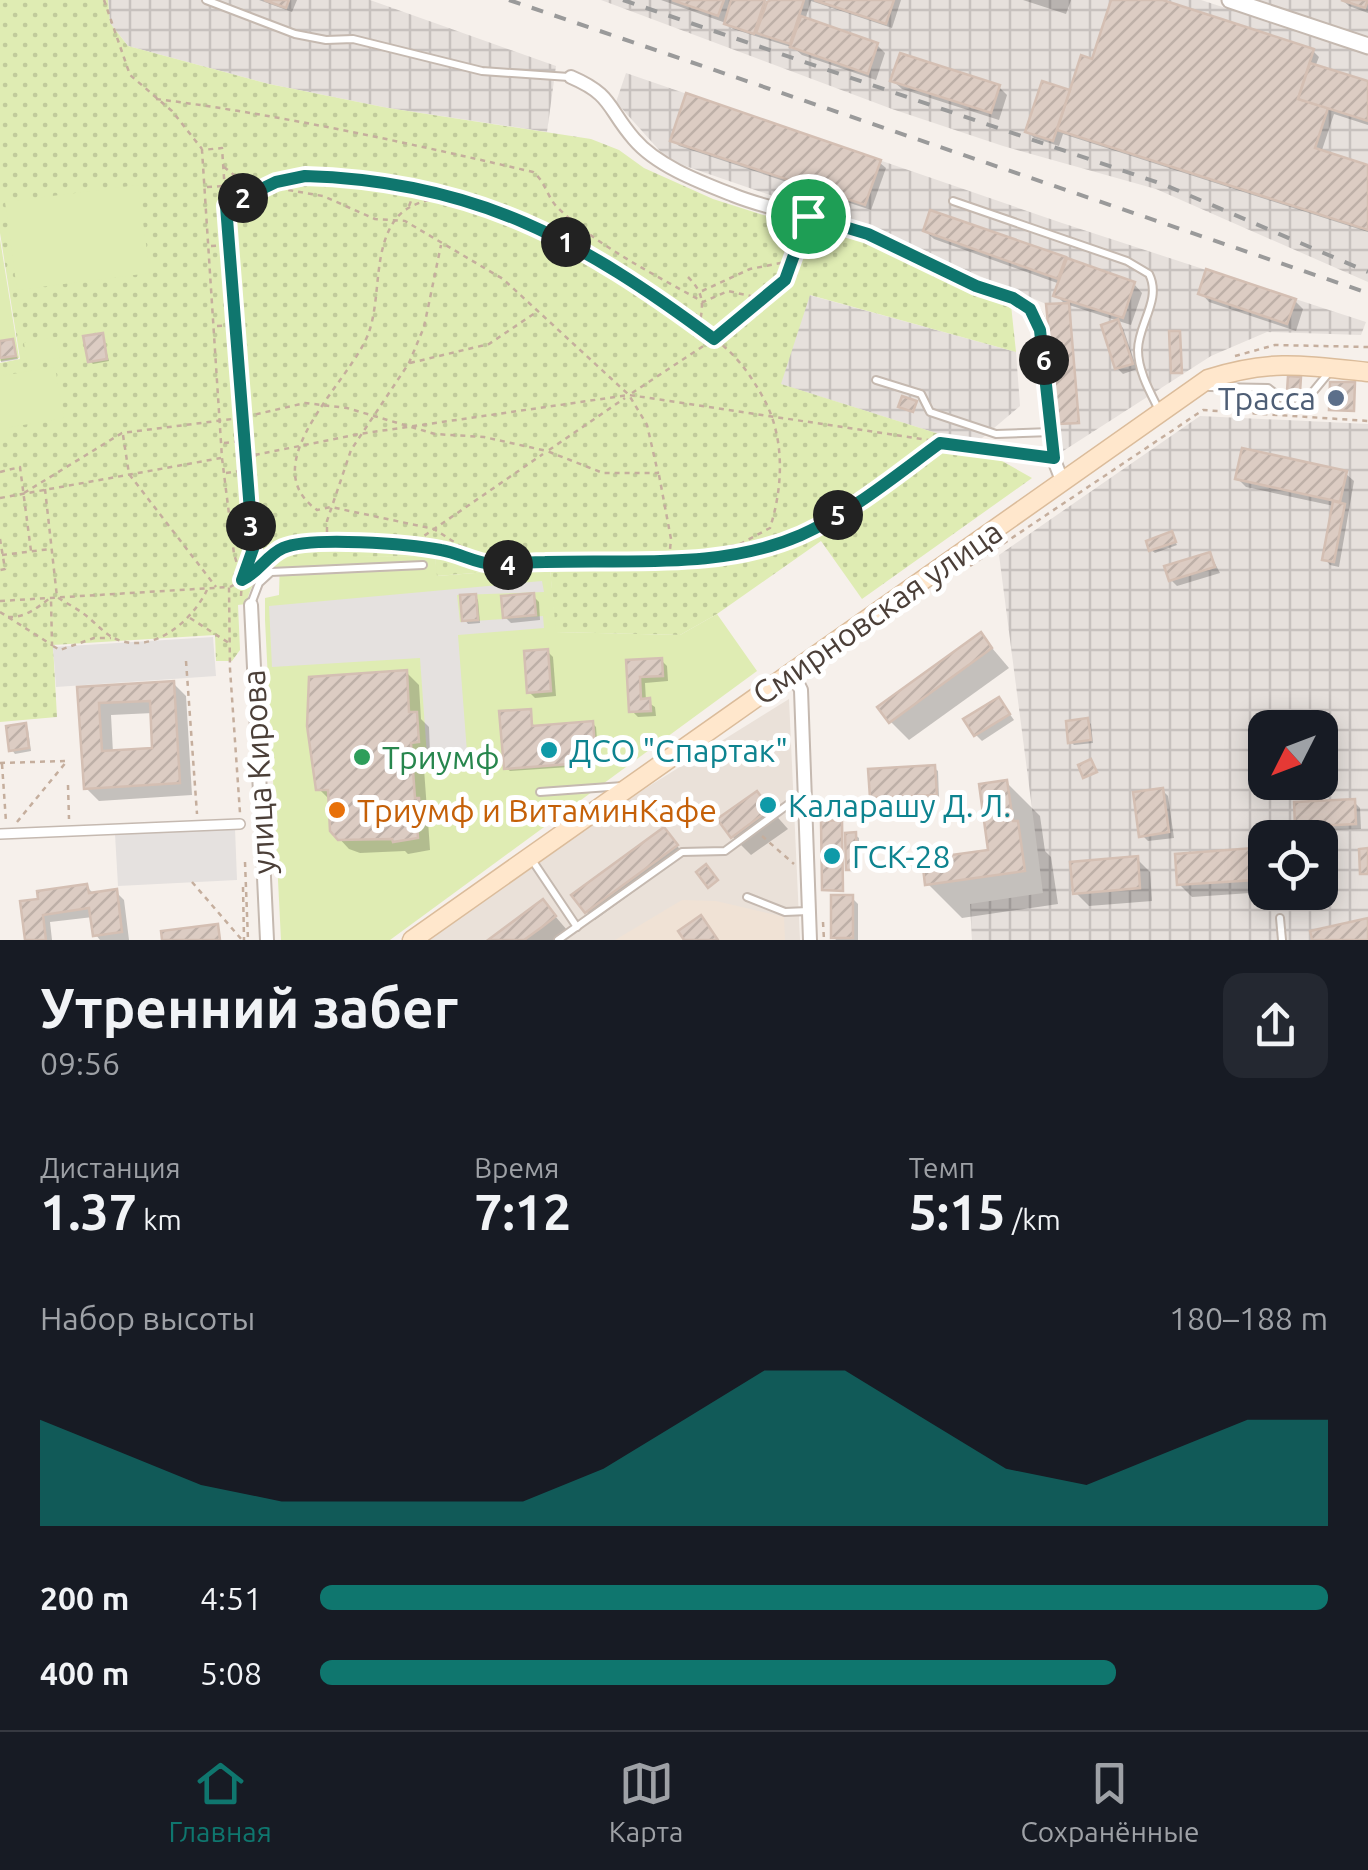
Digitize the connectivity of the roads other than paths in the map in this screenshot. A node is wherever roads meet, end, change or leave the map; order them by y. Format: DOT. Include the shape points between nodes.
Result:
graph roads {
  1 [pos="206,0"];
  2 [pos="1230,0"];
  3 [pos="1368,46"];
  4 [pos="570,76"];
  5 [pos="953,201"];
  6 [pos="1333,368"];
  7 [pos="1368,372"];
  8 [pos="876,380"];
  9 [pos="1194,388"];
  10 [pos="1159,412"];
  11 [pos="1052,432"];
  12 [pos="1063,480"];
  13 [pos="423,565"];
  14 [pos="250,605"];
  15 [pos="792,672"];
  16 [pos="629,786"];
  17 [pos="540,792"];
  18 [pos="805,792"];
  19 [pos="240,819"];
  20 [pos="4,834"];
  21 [pos="530,856"];
  22 [pos="747,898"];
  23 [pos="813,905"];
  24 [pos="1280,918"];
  25 [pos="576,927"];
  26 [pos="267,940"];
  27 [pos="412,940"];
  28 [pos="558,940"];
  29 [pos="810,940"];
  30 [pos="1282,940"];
  1 -- 4 [label="lane" via="311,37 353,39 482,70"];
  2 -- 3 [label="street"];
  4 -- 11 [label="street" via="594,86 634,140 667,166 735,197 868,234 1030,309 1040,330"];
  5 -- 10 [label="lane" via="1128,260 1149,274 1154,295 1138,350"];
  6 -- 7 [label="main road, Смирновская улица"];
  6 -- 9 [label="main road, Смирновская улица" via="1242,368"];
  6 -- 9 [label="lane" via="1307,399 1282,398 1268,388"];
  8 -- 11 [label="lane" via="921,394 930,412 989,433"];
  9 -- 10 [label="main road, Смирновская улица"];
  10 -- 12 [label="main road, Смирновская улица"];
  11 -- 12 [label="street"];
  12 -- 15 [label="main road, Смирновская улица"];
  13 -- 14 [label="lane" via="271,572"];
  14 -- 26 [label="street, улица Кирова"];
  15 -- 16 [label="main road, Смирновская улица"];
  15 -- 18 [label="street" via="801,690"];
  16 -- 17 [label="lane"];
  16 -- 21 [label="main road, Смирновская улица"];
  18 -- 23 [label="street"];
  18 -- 25 [label="lane" via="725,851 682,852"];
  19 -- 20 [label="street"];
  21 -- 25 [label="lane"];
  21 -- 27 [label="main road, Смирновская улица"];
  22 -- 23 [label="lane" via="785,912"];
  23 -- 29 [label="street"];
  24 -- 30 [label="lane"];
  25 -- 28 [label="lane"];
}
